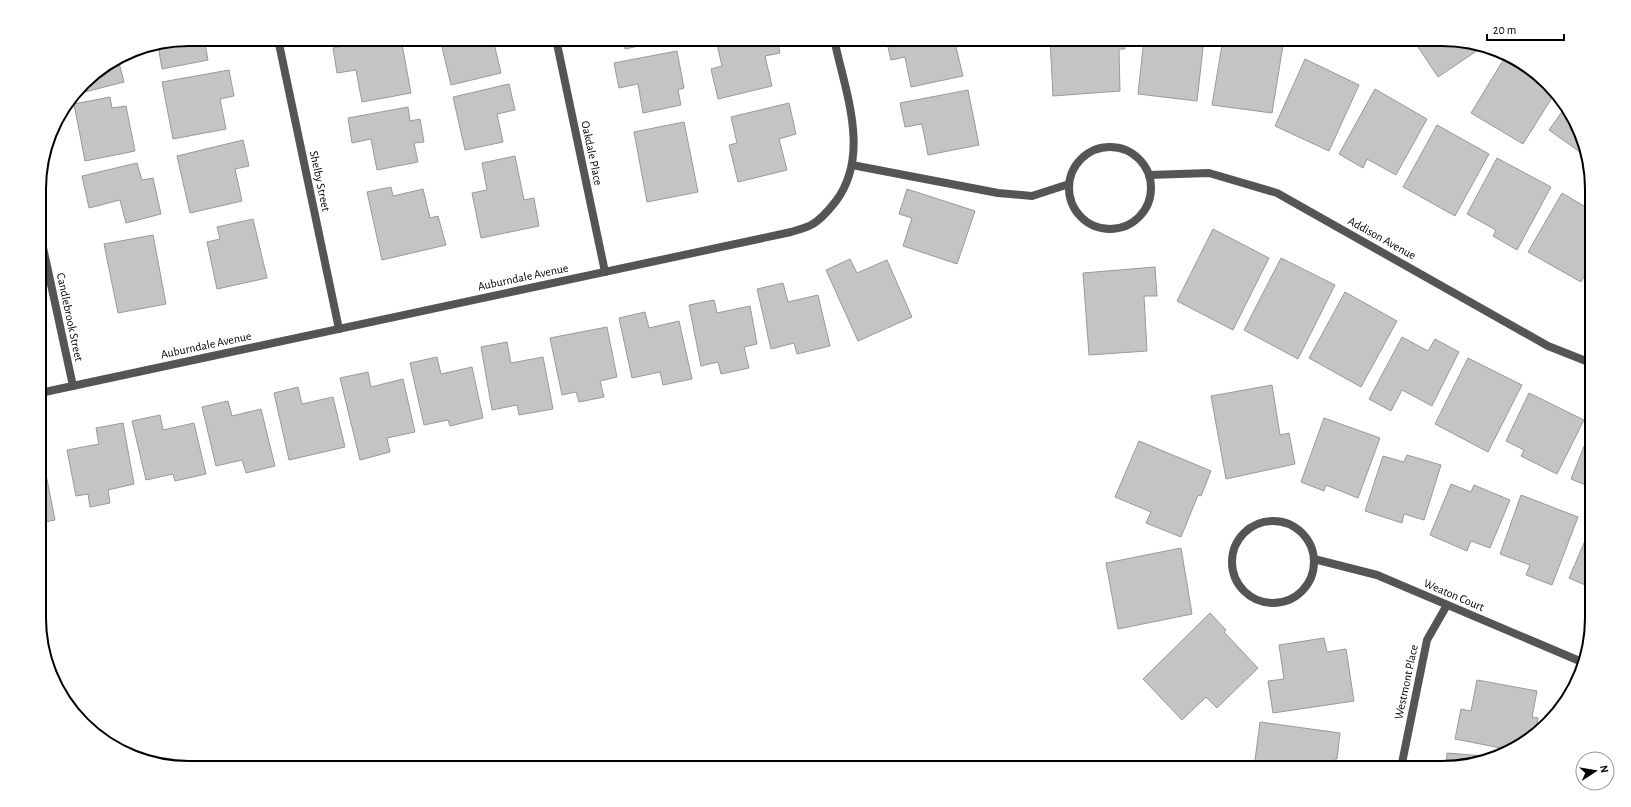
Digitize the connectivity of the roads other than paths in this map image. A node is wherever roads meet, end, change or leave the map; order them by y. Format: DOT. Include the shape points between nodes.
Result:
graph roads {
  1 [pos="279,46"];
  2 [pos="557,46"];
  3 [pos="835,46"];
  4 [pos="852,165"];
  5 [pos="1149,174"];
  6 [pos="1069,184"];
  7 [pos="46,262"];
  8 [pos="605,272"];
  9 [pos="339,329"];
  10 [pos="1585,361"];
  11 [pos="72,386"];
  12 [pos="46,391"];
  13 [pos="1314,559"];
  14 [pos="1447,605"];
  15 [pos="1578,660"];
  16 [pos="1401,761"];
  1 -- 9 [label="street, Shelby Street"];
  2 -- 8 [label="street, Oakdale Place"];
  3 -- 4 [label="street, Auburndale Avenue" via="854,133"];
  4 -- 6 [label="street" via="998,193 1032,196"];
  4 -- 8 [label="street, Auburndale Avenue" via="846,188 830,210 812,224 791,232"];
  5 -- 6 [label="street" via="1142,162 1132,153 1106,147 1092,151 1081,159 1073,171"];
  5 -- 6 [label="street" via="1152,188 1144,213 1122,228 1108,230 1095,227 1075,210"];
  5 -- 10 [label="street, Addison Avenue" via="1209,173 1277,193 1548,346"];
  7 -- 11 [label="street, Candlebrook Street"];
  8 -- 9 [label="street, Auburndale Avenue"];
  9 -- 11 [label="street, Auburndale Avenue"];
  11 -- 12 [label="street, Auburndale Avenue"];
  13 -- 13 [label="street" via="1313,572 1300,594 1276,603 1258,600 1242,589 1235,578 1232,565 1233,551 1240,538 1250,528 1263,522 1277,521 1291,525 1302,533 1311,545"];
  13 -- 14 [label="street, Weaton Court" via="1377,575"];
  14 -- 15 [label="street, Weaton Court"];
  14 -- 16 [label="street, Westmont Place" via="1427,640"];
}
